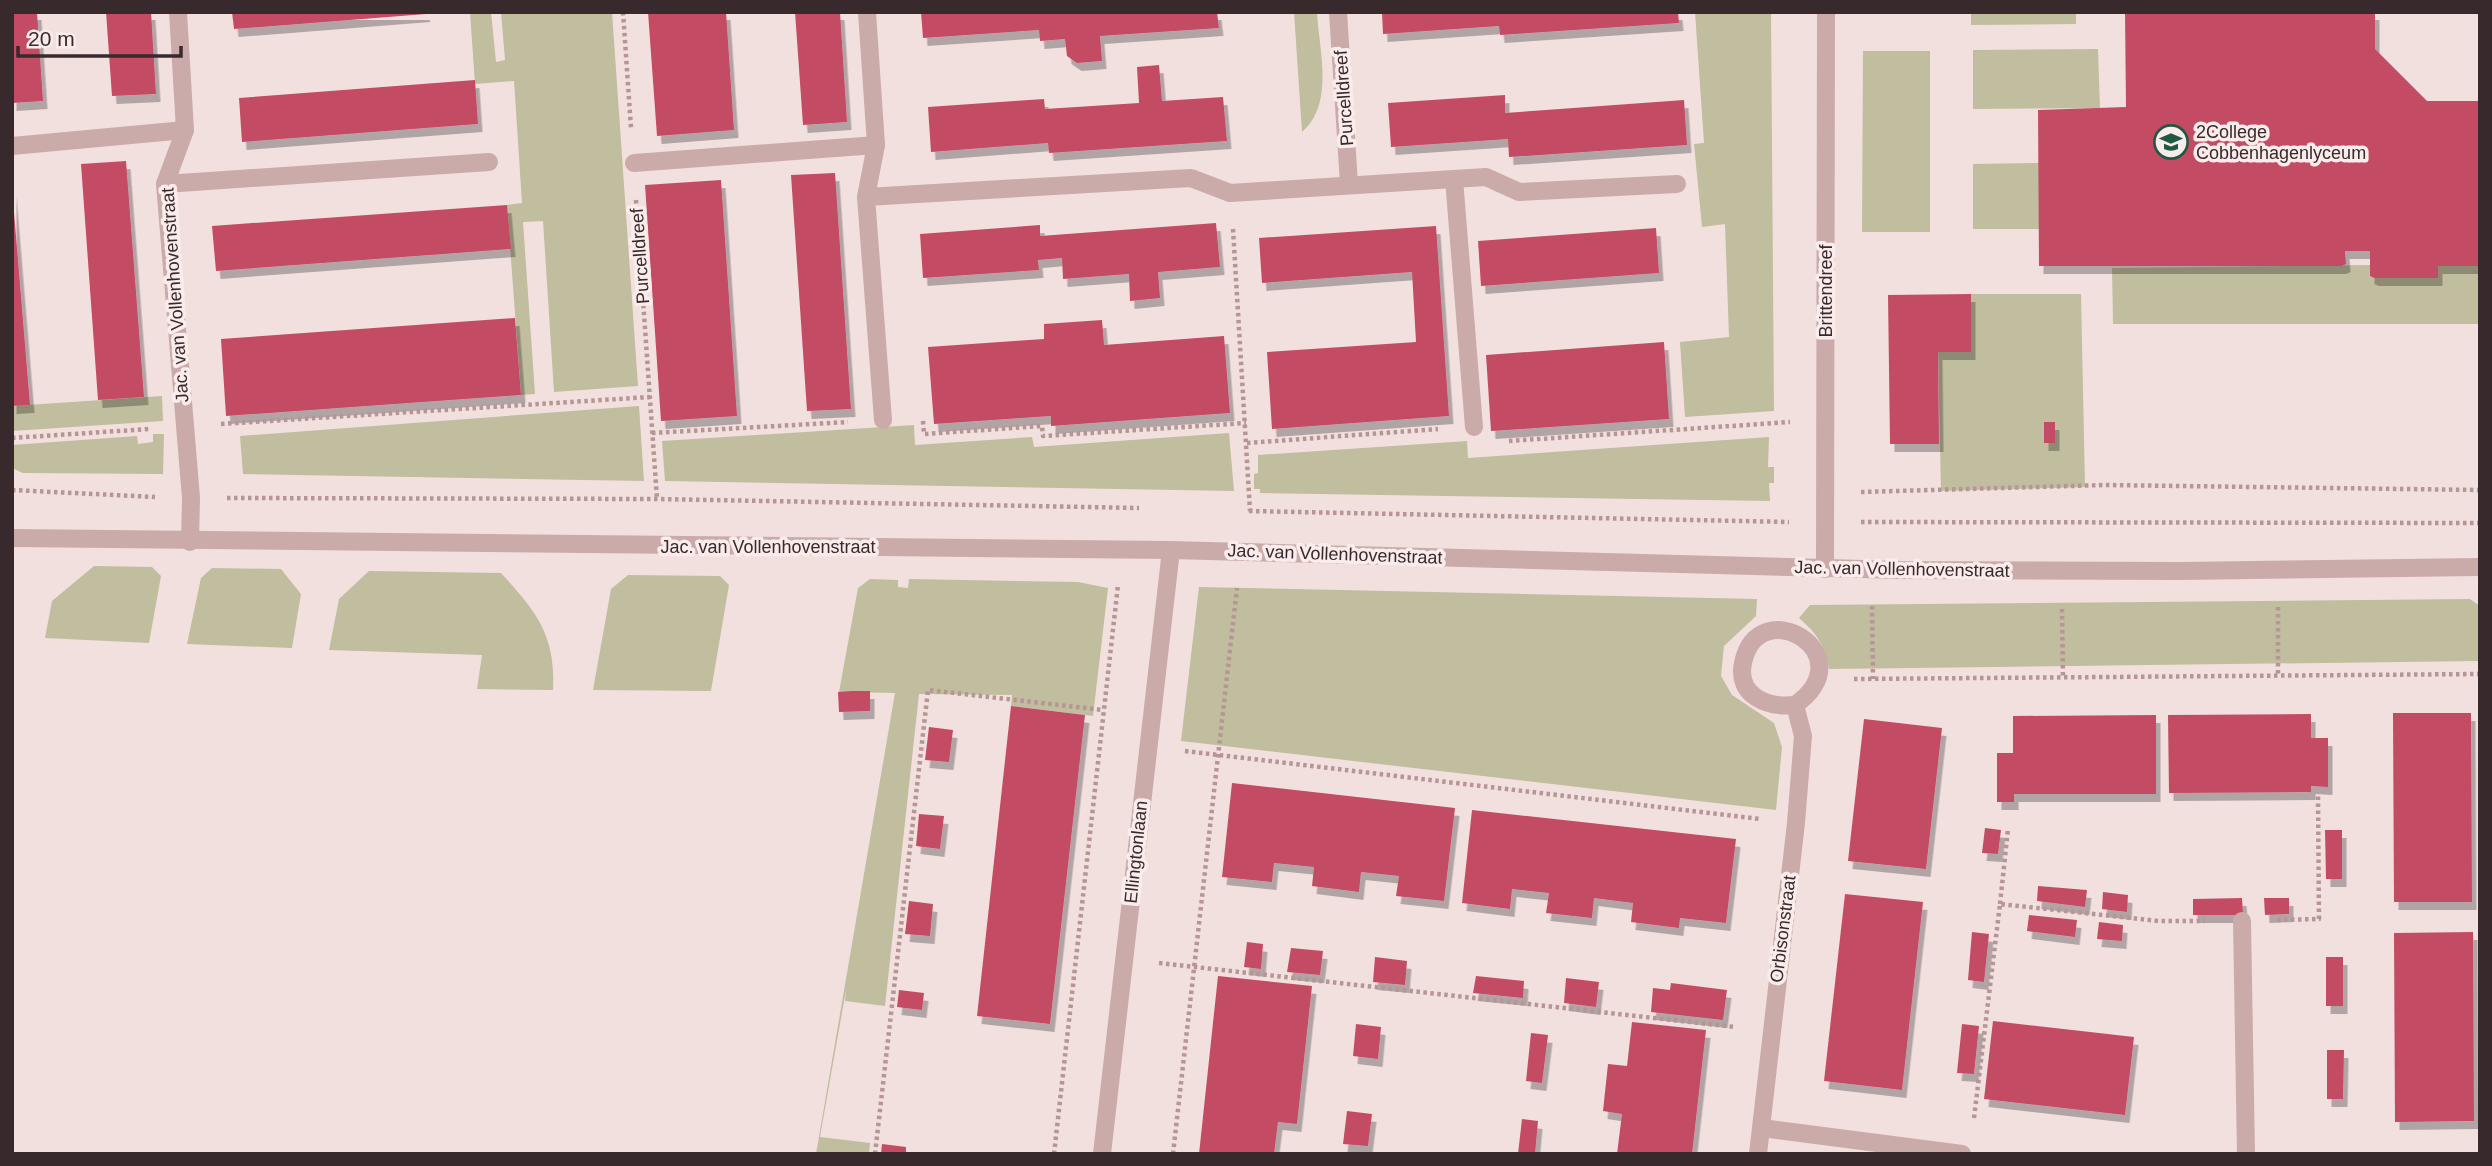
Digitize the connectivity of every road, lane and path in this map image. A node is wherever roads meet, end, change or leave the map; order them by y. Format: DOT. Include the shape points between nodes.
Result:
graph roads {
  1 [pos="178,12"];
  2 [pos="623,12"];
  3 [pos="867,12"];
  4 [pos="1338,12"];
  5 [pos="1826,12"];
  6 [pos="186,130"];
  7 [pos="876,145"];
  8 [pos="12,146"];
  9 [pos="489,162"];
  10 [pos="634,163"];
  11 [pos="1454,179"];
  12 [pos="165,184"];
  13 [pos="1349,184"];
  14 [pos="1676,184"];
  15 [pos="1230,193"];
  16 [pos="866,197"];
  17 [pos="650,397"];
  18 [pos="1826,419"];
  19 [pos="883,420"];
  20 [pos="1246,423"];
  21 [pos="185,426"];
  22 [pos="1474,427"];
  23 [pos="652,433"];
  24 [pos="12,438"];
  25 [pos="1247,443"];
  26 [pos="2480,489"];
  27 [pos="12,491"];
  28 [pos="1825,493"];
  29 [pos="191,498"];
  30 [pos="657,499"];
  31 [pos="1142,509"];
  32 [pos="1236,511"];
  33 [pos="1250,511"];
  34 [pos="1825,522"];
  35 [pos="2480,523"];
  36 [pos="12,538"];
  37 [pos="190,542"];
  38 [pos="1122,550"];
  39 [pos="1171,550"];
  40 [pos="1240,551"];
  41 [pos="2480,567"];
  42 [pos="1825,569"];
  43 [pos="1872,570"];
  44 [pos="2277,570"];
  45 [pos="2061,571"];
  46 [pos="2480,674"];
  47 [pos="2278,676"];
  48 [pos="2063,678"];
  49 [pos="1818,679"];
  50 [pos="1873,679"];
  51 [pos="1795,705"];
  52 [pos="1103,710"];
  53 [pos="1148,746"];
  54 [pos="1220,755"];
  55 [pos="2318,794"];
  56 [pos="1796,823"];
  57 [pos="2008,830"];
  58 [pos="2000,904"];
  59 [pos="2242,921"];
  60 [pos="1124,959"];
  61 [pos="1195,967"];
  62 [pos="1771,1031"];
  63 [pos="1973,1126"];
  64 [pos="1762,1128"];
  65 [pos="875,1154"];
  66 [pos="1054,1154"];
  67 [pos="1102,1154"];
  68 [pos="1173,1154"];
  69 [pos="1758,1154"];
  70 [pos="1962,1154"];
  71 [pos="2246,1154"];
  1 -- 6 [label="street, Jac. van Vollenhovenstraat"];
  2 -- 10 [label="path, Purcelldreef"];
  3 -- 7 [label="street"];
  4 -- 13 [label="street, Purcelldreef"];
  5 -- 18 [label="street, Brittendreef"];
  6 -- 8 [label="street"];
  6 -- 12 [label="street, Jac. van Vollenhovenstraat"];
  7 -- 10 [label="street"];
  7 -- 16 [label="street"];
  9 -- 12 [label="street"];
  10 -- 17 [label="path, Purcelldreef"];
  11 -- 13 [label="street"];
  11 -- 14 [label="street" via="1486,177 1519,192"];
  11 -- 22 [label="street"];
  12 -- 21 [label="street, Jac. van Vollenhovenstraat"];
  13 -- 15 [label="street"];
  15 -- 16 [label="street" via="1191,178"];
  15 -- 20 [label="path"];
  16 -- 19 [label="street"];
  17 -- 21 [label="path"];
  17 -- 23 [label="path, Purcelldreef"];
  18 -- 22 [label="path" via="1475,443"];
  18 -- 28 [label="street, Brittendreef"];
  19 -- 20 [label="path" via="922,418 924,434 1042,426 1043,436"];
  19 -- 23 [label="path"];
  20 -- 25 [label="path"];
  21 -- 24 [label="path"];
  21 -- 29 [label="street, Jac. van Vollenhovenstraat"];
  22 -- 25 [label="path"];
  23 -- 30 [label="path, Purcelldreef"];
  25 -- 33 [label="path"];
  26 -- 28 [label="path" via="2105,485"];
  27 -- 29 [label="path"];
  28 -- 34 [label="street, Brittendreef"];
  29 -- 30 [label="path"];
  29 -- 37 [label="street, Jac. van Vollenhovenstraat"];
  30 -- 31 [label="path"];
  32 -- 33 [label="path"];
  33 -- 34 [label="path"];
  34 -- 35 [label="path"];
  34 -- 42 [label="street, Brittendreef"];
  36 -- 37 [label="street, Jac. van Vollenhovenstraat"];
  37 -- 38 [label="street, Jac. van Vollenhovenstraat"];
  38 -- 39 [label="street, Jac. van Vollenhovenstraat"];
  38 -- 52 [label="path"];
  39 -- 40 [label="street, Jac. van Vollenhovenstraat"];
  39 -- 53 [label="street, Ellingtonlaan"];
  40 -- 42 [label="street, Jac. van Vollenhovenstraat"];
  40 -- 54 [label="path"];
  41 -- 44 [label="street, Jac. van Vollenhovenstraat"];
  42 -- 43 [label="street, Jac. van Vollenhovenstraat"];
  43 -- 45 [label="street, Jac. van Vollenhovenstraat"];
  43 -- 50 [label="path"];
  44 -- 45 [label="street, Jac. van Vollenhovenstraat"];
  44 -- 47 [label="path"];
  45 -- 48 [label="path"];
  46 -- 47 [label="path"];
  47 -- 48 [label="path"];
  48 -- 50 [label="path"];
  49 -- 50 [label="path"];
  49 -- 51 [label="street" via="1809,695"];
  49 -- 51 [label="street" via="1819,662 1812,646 1799,634 1769,631 1755,638 1745,650 1746,687 1758,701 1777,707"];
  51 -- 56 [label="street, Orbisonstraat" via="1803,736"];
  52 -- 65 [label="path" via="928,690"];
  52 -- 66 [label="path"];
  53 -- 54 [label="path"];
  53 -- 60 [label="street, Ellingtonlaan"];
  54 -- 56 [label="path"];
  54 -- 61 [label="path"];
  55 -- 59 [label="path" via="2319,919"];
  56 -- 62 [label="street, Orbisonstraat"];
  57 -- 58 [label="path"];
  58 -- 59 [label="path" via="2159,921"];
  58 -- 63 [label="path"];
  59 -- 71 [label="street"];
  60 -- 61 [label="path"];
  60 -- 67 [label="street, Ellingtonlaan"];
  61 -- 62 [label="path"];
  61 -- 68 [label="path"];
  62 -- 64 [label="street, Orbisonstraat"];
  64 -- 69 [label="street, Orbisonstraat"];
  64 -- 70 [label="street"];
}
